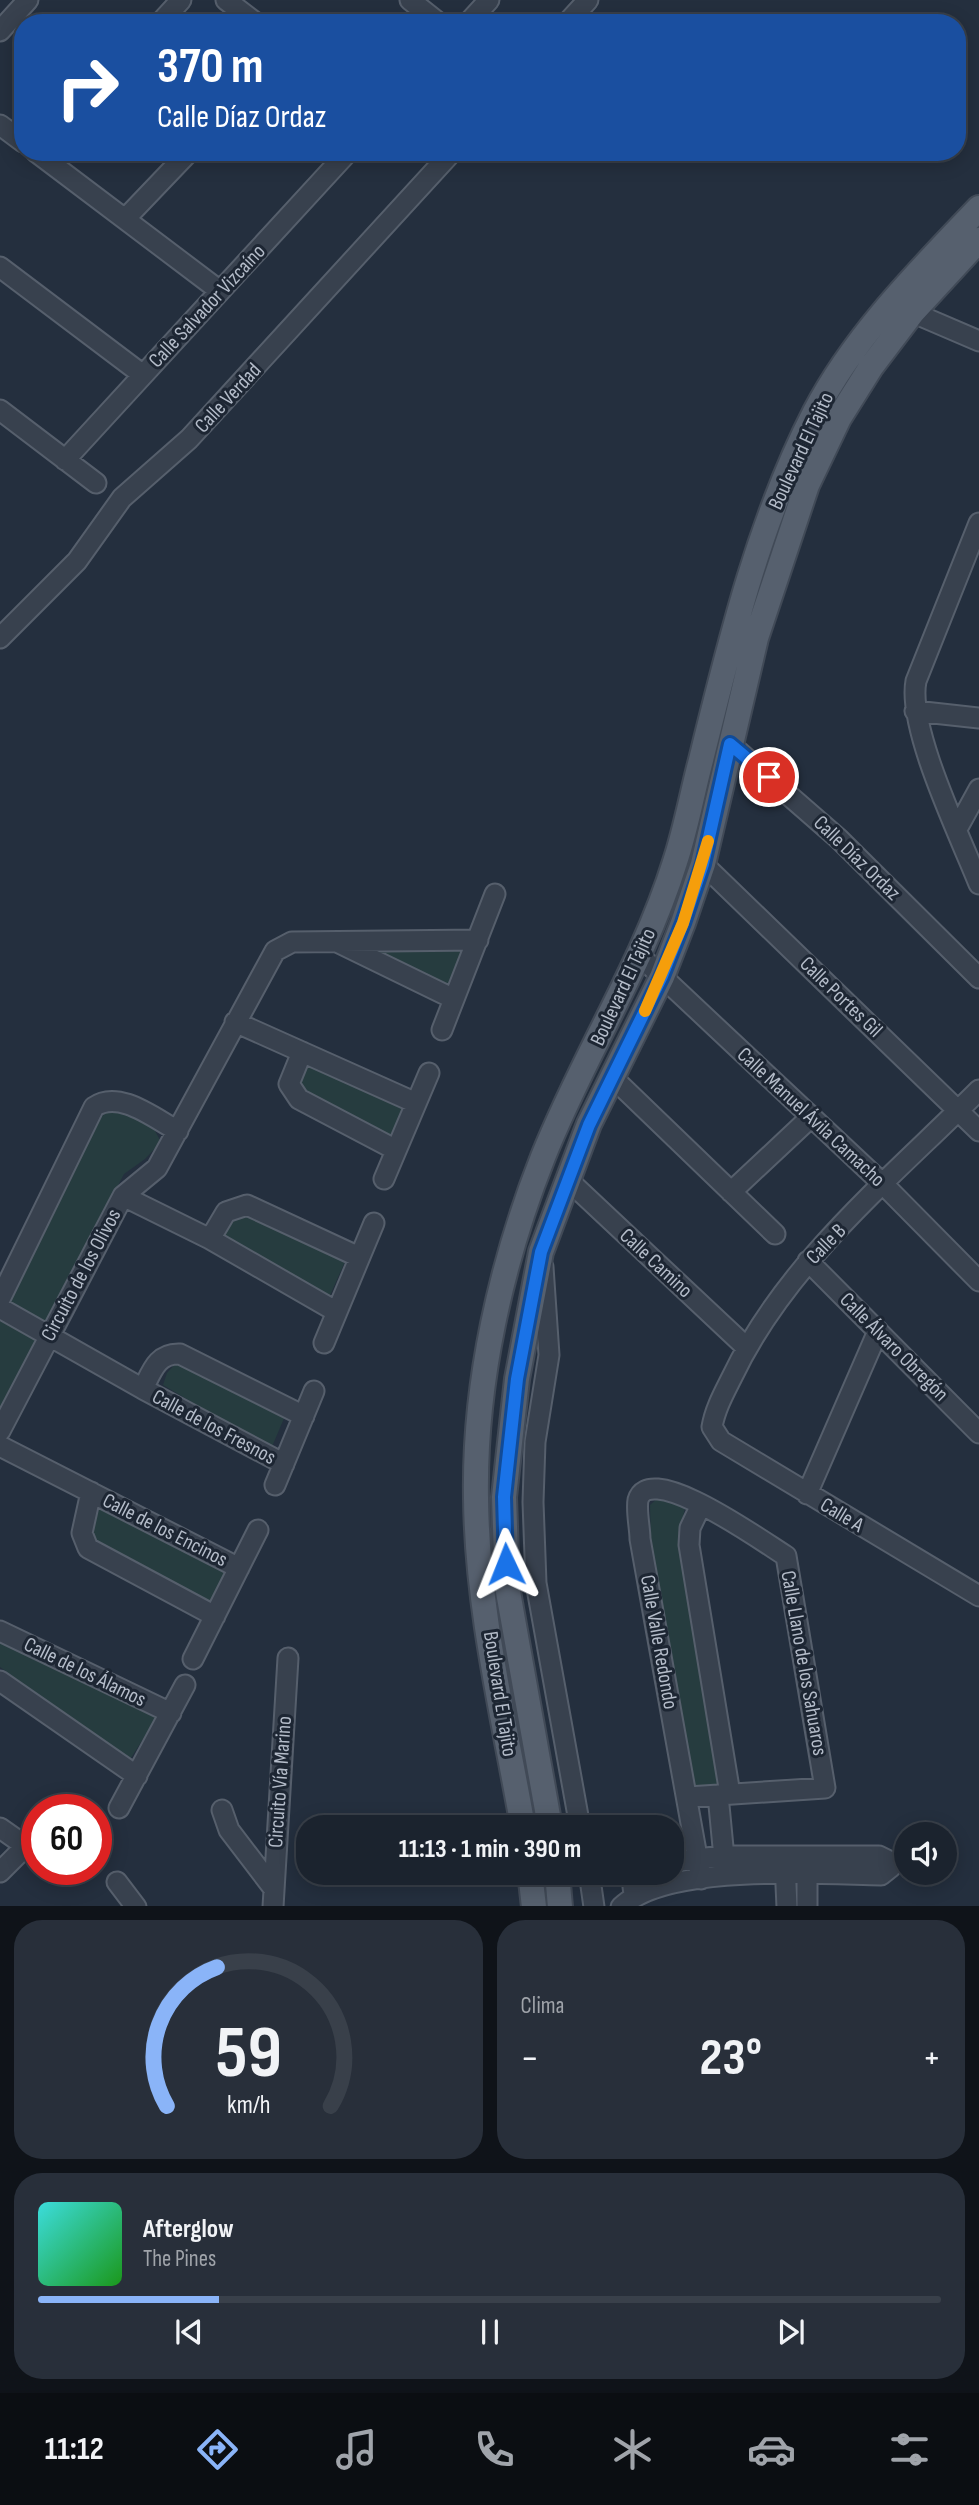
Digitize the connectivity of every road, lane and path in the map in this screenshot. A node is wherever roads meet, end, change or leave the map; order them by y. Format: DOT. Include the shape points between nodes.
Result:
graph roads {
  1 [pos="181,0"];
  2 [pos="226,0"];
  3 [pos="410,0"];
  4 [pos="489,0"];
  5 [pos="588,0"];
  6 [pos="24,1"];
  7 [pos="168,14"];
  8 [pos="244,14"];
  9 [pos="428,14"];
  10 [pos="476,14"];
  11 [pos="576,14"];
  12 [pos="0,31"];
  13 [pos="50,161"];
  14 [pos="180,161"];
  15 [pos="340,161"];
  16 [pos="444,161"];
  17 [pos="979,208"];
  18 [pos="125,219"];
  19 [pos="979,240"];
  20 [pos="0,267"];
  21 [pos="220,291"];
  22 [pos="902,308"];
  23 [pos="979,341"];
  24 [pos="143,374"];
  25 [pos="0,410"];
  26 [pos="65,460"];
  27 [pos="96,483"];
  28 [pos="979,523"];
  29 [pos="0,638"];
  30 [pos="915,711"];
  31 [pos="979,718"];
  32 [pos="730,744"];
  33 [pos="979,789"];
  34 [pos="957,829"];
  35 [pos="703,864"];
  36 [pos="979,884"];
  37 [pos="495,894"];
  38 [pos="478,940"];
  39 [pos="335,941"];
  40 [pos="640,956"];
  41 [pos="662,976"];
  42 [pos="979,978"];
  43 [pos="454,999"];
  44 [pos="235,1022"];
  45 [pos="442,1030"];
  46 [pos="302,1052"];
  47 [pos="429,1073"];
  48 [pos="612,1077"];
  49 [pos="979,1090"];
  50 [pos="416,1103"];
  51 [pos="959,1111"];
  52 [pos="811,1116"];
  53 [pos="178,1131"];
  54 [pos="979,1131"];
  55 [pos="396,1150"];
  56 [pos="384,1179"];
  57 [pos="567,1179"];
  58 [pos="884,1185"];
  59 [pos="731,1192"];
  60 [pos="123,1196"];
  61 [pos="374,1223"];
  62 [pos="775,1234"];
  63 [pos="209,1239"];
  64 [pos="541,1252"];
  65 [pos="359,1257"];
  66 [pos="808,1261"];
  67 [pos="979,1282"];
  68 [pos="0,1298"];
  69 [pos="0,1308"];
  70 [pos="337,1312"];
  71 [pos="878,1331"];
  72 [pos="49,1336"];
  73 [pos="324,1343"];
  74 [pos="746,1347"];
  75 [pos="143,1390"];
  76 [pos="314,1391"];
  77 [pos="304,1416"];
  78 [pos="712,1427"];
  79 [pos="0,1431"];
  80 [pos="979,1433"];
  81 [pos="0,1446"];
  82 [pos="284,1464"];
  83 [pos="275,1485"];
  84 [pos="648,1489"];
  85 [pos="92,1492"];
  86 [pos="807,1494"];
  87 [pos="701,1505"];
  88 [pos="258,1530"];
  89 [pos="239,1568"];
  90 [pos="979,1596"];
  91 [pos="215,1616"];
  92 [pos="0,1631"];
  93 [pos="288,1658"];
  94 [pos="193,1659"];
  95 [pos="522,1678"];
  96 [pos="0,1681"];
  97 [pos="496,1682"];
  98 [pos="185,1685"];
  99 [pos="171,1713"];
  100 [pos="137,1776"];
  101 [pos="724,1795"];
  102 [pos="688,1797"];
  103 [pos="119,1808"];
  104 [pos="222,1810"];
  105 [pos="521,1815"];
  106 [pos="548,1815"];
  107 [pos="578,1815"];
  108 [pos="0,1828"];
  109 [pos="21,1843"];
  110 [pos="723,1856"];
  111 [pos="21,1857"];
  112 [pos="698,1858"];
  113 [pos="684,1860"];
  114 [pos="785,1864"];
  115 [pos="0,1872"];
  116 [pos="725,1876"];
  117 [pos="701,1879"];
  118 [pos="117,1882"];
  119 [pos="532,1885"];
  120 [pos="558,1885"];
  121 [pos="591,1885"];
  122 [pos="273,1898"];
  123 [pos="628,1900"];
  124 [pos="136,1906"];
  125 [pos="534,1906"];
  126 [pos="560,1906"];
  127 [pos="594,1906"];
  128 [pos="787,1906"];
  129 [pos="807,1906"];
  1 -- 7 [label="street"];
  2 -- 8 [label="street"];
  3 -- 9 [label="street"];
  4 -- 10 [label="street"];
  5 -- 11 [label="street"];
  6 -- 12 [label="street"];
  13 -- 18 [label="street"];
  14 -- 18 [label="street"];
  15 -- 21 [label="street, Calle Salvador Vizcaíno"];
  16 -- 29 [label="street, Calle Verdad" via="189,439 122,498 77,561"];
  17 -- 22 [label="main road, Boulevard El Tajito"];
  18 -- 21 [label="street"];
  19 -- 22 [label="main road, Boulevard El Tajito"];
  20 -- 24 [label="street"];
  21 -- 24 [label="street, Calle Salvador Vizcaíno"];
  22 -- 23 [label="street"];
  22 -- 32 [label="main road, Boulevard El Tajito" via="807,485 756,638"];
  22 -- 40 [label="main road, Boulevard El Tajito" via="850,357 817,409 787,473 733,631 677,859"];
  24 -- 26 [label="street, Calle Salvador Vizcaíno"];
  25 -- 26 [label="street"];
  26 -- 27 [label="street"];
  28 -- 30 [label="street" via="916,681"];
  30 -- 31 [label="street"];
  30 -- 34 [label="street"];
  32 -- 35 [label="main road, Boulevard El Tajito"];
  32 -- 42 [label="street, Calle Díaz Ordaz" via="839,839"];
  33 -- 34 [label="street"];
  34 -- 36 [label="street"];
  35 -- 41 [label="main road, Boulevard El Tajito"];
  35 -- 51 [label="street, Calle Portes Gil"];
  37 -- 38 [label="street"];
  38 -- 39 [label="street"];
  38 -- 43 [label="street"];
  39 -- 43 [label="street"];
  39 -- 44 [label="street, Circuito de los Olivos" via="282,946 268,958"];
  40 -- 41 [label="street, Calle Manuel Ávila Camacho"];
  40 -- 97 [label="main road, Boulevard El Tajito" via="544,1155 517,1231 498,1306 483,1391 476,1497"];
  41 -- 48 [label="main road, Boulevard El Tajito"];
  41 -- 52 [label="street, Calle Manuel Ávila Camacho"];
  43 -- 45 [label="street"];
  44 -- 46 [label="street"];
  44 -- 53 [label="street, Circuito de los Olivos"];
  46 -- 50 [label="street"];
  46 -- 55 [label="street" via="289,1084 299,1099"];
  47 -- 50 [label="street"];
  48 -- 57 [label="main road, Boulevard El Tajito"];
  48 -- 59 [label="street"];
  49 -- 51 [label="street, Calle B"];
  50 -- 55 [label="street"];
  51 -- 54 [label="street, Calle Portes Gil"];
  51 -- 58 [label="street, Calle B"];
  52 -- 58 [label="street, Calle Manuel Ávila Camacho"];
  52 -- 59 [label="street"];
  53 -- 60 [label="street, Circuito de los Olivos" via="157,1168"];
  53 -- 68 [label="street" via="120,1101 94,1107"];
  55 -- 56 [label="street"];
  57 -- 64 [label="main road, Boulevard El Tajito"];
  57 -- 74 [label="street, Calle Camino"];
  58 -- 66 [label="street, Calle B"];
  58 -- 67 [label="street, Calle Manuel Ávila Camacho"];
  59 -- 62 [label="street"];
  60 -- 63 [label="street"];
  60 -- 72 [label="street, Circuito de los Olivos"];
  61 -- 65 [label="street"];
  63 -- 65 [label="street" via="221,1217 232,1208 247,1205"];
  63 -- 70 [label="street"];
  64 -- 95 [label="main road, Boulevard El Tajito" via="517,1379 504,1497 507,1586"];
  64 -- 107 [label="street" via="549,1355 535,1442 533,1545"];
  65 -- 70 [label="street"];
  66 -- 71 [label="street, Calle Álvaro Obregón"];
  66 -- 74 [label="street, Calle B"];
  69 -- 72 [label="street, Calle de los Fresnos"];
  70 -- 73 [label="street"];
  71 -- 80 [label="street, Calle Álvaro Obregón"];
  71 -- 86 [label="street"];
  72 -- 75 [label="street, Calle de los Fresnos"];
  72 -- 79 [label="street, Circuito de los Olivos"];
  74 -- 78 [label="street, Calle B"];
  75 -- 77 [label="street, Calle de los Fresnos" via="156,1362 180,1354"];
  75 -- 82 [label="street, Calle de los Fresnos"];
  76 -- 77 [label="street, Calle de los Fresnos"];
  77 -- 82 [label="street, Calle de los Fresnos"];
  78 -- 86 [label="street, Calle A" via="720,1441"];
  81 -- 85 [label="street, Calle de los Encinos"];
  82 -- 83 [label="street, Calle de los Fresnos"];
  84 -- 87 [label="street, Calle Llano de los Sahuaros" via="674,1490"];
  84 -- 102 [label="street, Calle Valle Redondo" via="638,1500 640,1539"];
  85 -- 89 [label="street, Calle de los Encinos"];
  85 -- 91 [label="street, Calle de los Encinos" via="82,1533 88,1548"];
  86 -- 90 [label="street, Calle A"];
  87 -- 101 [label="street" via="690,1528 689,1545"];
  87 -- 101 [label="street, Calle Llano de los Sahuaros" via="786,1556 825,1788"];
  88 -- 89 [label="street, Calle de los Encinos"];
  89 -- 91 [label="street, Calle de los Encinos"];
  91 -- 94 [label="street, Calle de los Encinos"];
  92 -- 99 [label="street, Calle de los Álamos"];
  93 -- 122 [label="street, Circuito Vía Marino"];
  95 -- 97 [label="main road"];
  95 -- 106 [label="main road, Boulevard El Tajito"];
  96 -- 100 [label="street"];
  97 -- 105 [label="main road, Boulevard El Tajito"];
  98 -- 99 [label="street, Calle de los Álamos"];
  99 -- 100 [label="street, Calle de los Álamos"];
  100 -- 103 [label="street, Calle de los Álamos"];
  101 -- 102 [label="street, Calle Llano de los Sahuaros"];
  101 -- 110 [label="street"];
  102 -- 112 [label="street, Calle Valle Redondo"];
  104 -- 122 [label="street" via="229,1830"];
  108 -- 109 [label="street"];
  110 -- 112 [label="street"];
  110 -- 114 [label="street"];
  110 -- 116 [label="street"];
  111 -- 115 [label="street"];
  112 -- 113 [label="street"];
  112 -- 117 [label="street, Calle Valle Redondo"];
  114 -- 116 [label="street"];
  114 -- 128 [label="street"];
  114 -- 129 [label="street" via="807,1864"];
  116 -- 117 [label="street"];
  117 -- 123 [label="street"];
  118 -- 124 [label="street"];
  119 -- 125 [label="main road"];
  120 -- 126 [label="main road"];
  121 -- 127 [label="street"];
}
